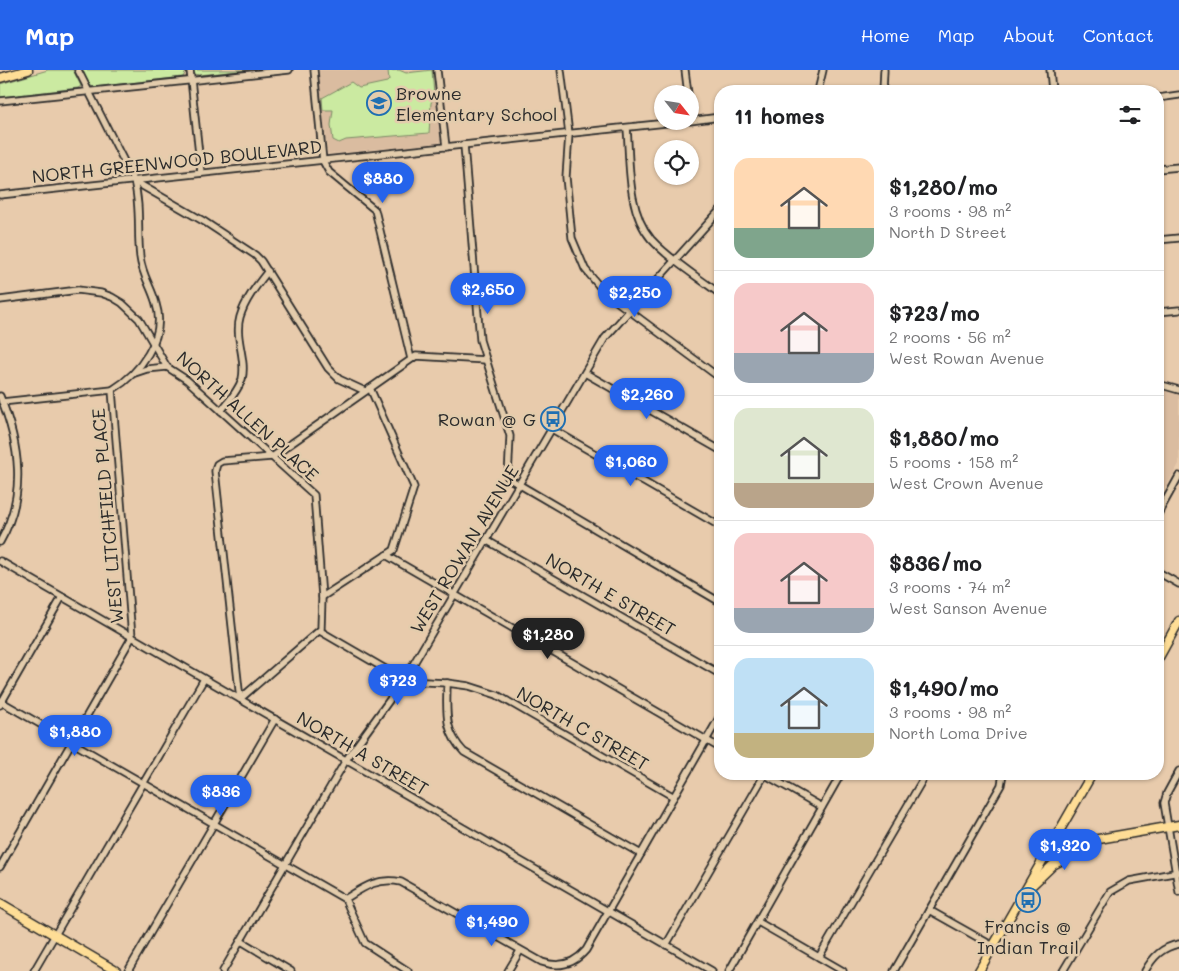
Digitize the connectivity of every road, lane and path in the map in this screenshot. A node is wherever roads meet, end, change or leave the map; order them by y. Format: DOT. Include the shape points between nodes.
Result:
graph roads {
  1 [pos="28,70"];
  2 [pos="78,70"];
  3 [pos="190,70"];
  4 [pos="289,70"];
  5 [pos="314,70"];
  6 [pos="437,70"];
  7 [pos="562,70"];
  8 [pos="685,70"];
  9 [pos="823,70"];
  10 [pos="884,70"];
  11 [pos="1050,70"];
  12 [pos="0,78"];
  13 [pos="191,80"];
  14 [pos="687,85"];
  15 [pos="819,85"];
  16 [pos="883,85"];
  17 [pos="1051,85"];
  18 [pos="88,92"];
  19 [pos="1179,96"];
  20 [pos="1164,97"];
  21 [pos="0,101"];
  22 [pos="714,118"];
  23 [pos="699,120"];
  24 [pos="654,125"];
  25 [pos="627,128"];
  26 [pos="568,134"];
  27 [pos="464,146"];
  28 [pos="446,147"];
  29 [pos="323,161"];
  30 [pos="1179,167"];
  31 [pos="1164,168"];
  32 [pos="201,173"];
  33 [pos="134,181"];
  34 [pos="0,195"];
  35 [pos="714,217"];
  36 [pos="1179,238"];
  37 [pos="1164,239"];
  38 [pos="675,259"];
  39 [pos="268,271"];
  40 [pos="714,289"];
  41 [pos="0,300"];
  42 [pos="1179,310"];
  43 [pos="628,311"];
  44 [pos="1164,311"];
  45 [pos="153,342"];
  46 [pos="410,359"];
  47 [pos="486,360"];
  48 [pos="167,367"];
  49 [pos="585,373"];
  50 [pos="135,374"];
  51 [pos="714,374"];
  52 [pos="1164,386"];
  53 [pos="112,390"];
  54 [pos="368,390"];
  55 [pos="1179,390"];
  56 [pos="1,399"];
  57 [pos="221,411"];
  58 [pos="552,430"];
  59 [pos="714,447"];
  60 [pos="272,456"];
  61 [pos="1179,476"];
  62 [pos="519,486"];
  63 [pos="1164,503"];
  64 [pos="714,523"];
  65 [pos="486,540"];
  66 [pos="0,542"];
  67 [pos="386,555"];
  68 [pos="0,561"];
  69 [pos="1164,575"];
  70 [pos="1179,584"];
  71 [pos="455,594"];
  72 [pos="322,596"];
  73 [pos="62,597"];
  74 [pos="714,599"];
  75 [pos="1179,621"];
  76 [pos="321,630"];
  77 [pos="132,637"];
  78 [pos="1164,648"];
  79 [pos="714,671"];
  80 [pos="204,679"];
  81 [pos="404,680"];
  82 [pos="446,683"];
  83 [pos="240,699"];
  84 [pos="1,703"];
  85 [pos="275,719"];
  86 [pos="714,726"];
  87 [pos="706,740"];
  88 [pos="72,742"];
  89 [pos="714,745"];
  90 [pos="346,760"];
  91 [pos="1179,772"];
  92 [pos="761,780"];
  93 [pos="775,780"];
  94 [pos="838,780"];
  95 [pos="923,780"];
  96 [pos="1002,780"];
  97 [pos="1089,780"];
  98 [pos="144,784"];
  99 [pos="674,797"];
  100 [pos="822,807"];
  101 [pos="214,825"];
  102 [pos="1179,825"];
  103 [pos="1167,828"];
  104 [pos="1055,839"];
  105 [pos="1100,840"];
  106 [pos="641,854"];
  107 [pos="285,866"];
  108 [pos="0,867"];
  109 [pos="1177,872"];
  110 [pos="1179,892"];
  111 [pos="1023,894"];
  112 [pos="345,899"];
  113 [pos="0,904"];
  114 [pos="930,910"];
  115 [pos="608,912"];
  116 [pos="758,922"];
  117 [pos="55,935"];
  118 [pos="241,941"];
  119 [pos="1179,944"];
  120 [pos="666,945"];
  121 [pos="993,946"];
  122 [pos="520,951"];
  123 [pos="819,958"];
  124 [pos="34,971"];
  125 [pos="116,971"];
  126 [pos="128,971"];
  127 [pos="223,971"];
  128 [pos="291,971"];
  129 [pos="408,971"];
  130 [pos="508,971"];
  131 [pos="712,971"];
  132 [pos="729,971"];
  133 [pos="843,971"];
  134 [pos="894,971"];
  135 [pos="979,971"];
  136 [pos="1063,971"];
  137 [pos="1145,971"];
  1 -- 12 [label="main road"];
  2 -- 18 [label="street, WEST LITCHFIELD PLACE"];
  3 -- 13 [label="street"];
  4 -- 13 [label="street"];
  5 -- 29 [label="street"];
  6 -- 28 [label="street"];
  7 -- 26 [label="street"];
  8 -- 14 [label="street"];
  9 -- 15 [label="street"];
  10 -- 16 [label="street"];
  11 -- 17 [label="street"];
  13 -- 18 [label="street"];
  13 -- 32 [label="street"];
  18 -- 21 [label="street"];
  18 -- 33 [label="street, WEST LITCHFIELD PLACE"];
  19 -- 20 [label="street"];
  22 -- 23 [label="street"];
  24 -- 25 [label="street, NORTH GREENWOOD BOULEVARD"];
  25 -- 26 [label="street, NORTH GREENWOOD BOULEVARD"];
  25 -- 38 [label="street" via="638,214 650,238"];
  26 -- 27 [label="street, NORTH GREENWOOD BOULEVARD"];
  26 -- 43 [label="street" via="566,176 572,238 594,282"];
  27 -- 28 [label="street, NORTH GREENWOOD BOULEVARD"];
  27 -- 47 [label="street" via="480,340"];
  28 -- 29 [label="street, NORTH GREENWOOD BOULEVARD"];
  29 -- 32 [label="street, NORTH GREENWOOD BOULEVARD"];
  29 -- 46 [label="street" via="329,172 375,210"];
  30 -- 31 [label="street"];
  32 -- 33 [label="street, NORTH GREENWOOD BOULEVARD"];
  33 -- 34 [label="street, NORTH GREENWOOD BOULEVARD"];
  33 -- 39 [label="street" via="248,250"];
  33 -- 45 [label="street, WEST LITCHFIELD PLACE" via="141,266 157,305"];
  35 -- 38 [label="street, WEST ROWAN AVENUE"];
  36 -- 37 [label="street"];
  38 -- 40 [label="street"];
  38 -- 43 [label="street, WEST ROWAN AVENUE"];
  39 -- 54 [label="street" via="328,368 339,379"];
  39 -- 57 [label="street" via="250,296 240,318 238,340 242,376 236,392"];
  41 -- 45 [label="street, NORTH ALLEN PLACE" via="78,290 100,293 122,302 131,310"];
  42 -- 44 [label="street"];
  43 -- 49 [label="street, WEST ROWAN AVENUE" via="605,338"];
  43 -- 51 [label="street"];
  45 -- 48 [label="street, NORTH ALLEN PLACE"];
  45 -- 50 [label="street, WEST LITCHFIELD PLACE"];
  46 -- 47 [label="street" via="418,355"];
  46 -- 54 [label="street"];
  47 -- 62 [label="street" via="510,436 507,476"];
  48 -- 50 [label="street, WEST LITCHFIELD PLACE"];
  48 -- 57 [label="street, NORTH ALLEN PLACE" via="187,380"];
  49 -- 58 [label="street, WEST ROWAN AVENUE"];
  49 -- 59 [label="street"];
  50 -- 53 [label="street, WEST LITCHFIELD PLACE"];
  52 -- 55 [label="street"];
  53 -- 56 [label="street"];
  53 -- 77 [label="street, WEST LITCHFIELD PLACE"];
  54 -- 60 [label="street"];
  54 -- 67 [label="street" via="414,485 395,548"];
  56 -- 66 [label="street" via="16,442 18,481 10,519"];
  57 -- 60 [label="street, NORTH ALLEN PLACE"];
  58 -- 62 [label="street, WEST ROWAN AVENUE"];
  58 -- 64 [label="street"];
  60 -- 72 [label="street, NORTH ALLEN PLACE" via="315,497"];
  60 -- 83 [label="street" via="222,461 216,467"];
  61 -- 63 [label="street"];
  62 -- 65 [label="street, WEST ROWAN AVENUE"];
  62 -- 74 [label="street"];
  65 -- 71 [label="street, WEST ROWAN AVENUE"];
  65 -- 79 [label="street, NORTH E STREET"];
  67 -- 71 [label="street"];
  67 -- 72 [label="street"];
  68 -- 73 [label="street, NORTH A STREET"];
  69 -- 70 [label="street"];
  71 -- 81 [label="street, WEST ROWAN AVENUE"];
  71 -- 87 [label="street"];
  72 -- 76 [label="street, NORTH ALLEN PLACE"];
  73 -- 77 [label="street, NORTH A STREET"];
  73 -- 84 [label="street"];
  75 -- 78 [label="main road"];
  76 -- 81 [label="street"];
  76 -- 83 [label="street"];
  77 -- 80 [label="street, NORTH A STREET"];
  77 -- 88 [label="street"];
  80 -- 83 [label="street, NORTH A STREET"];
  80 -- 98 [label="street"];
  81 -- 82 [label="street, NORTH C STREET"];
  81 -- 90 [label="street, WEST ROWAN AVENUE"];
  82 -- 99 [label="street, NORTH C STREET" via="497,695"];
  82 -- 106 [label="street" via="448,728 453,741 464,752"];
  83 -- 85 [label="street, NORTH A STREET"];
  84 -- 88 [label="street"];
  85 -- 90 [label="street, NORTH A STREET"];
  85 -- 101 [label="street"];
  86 -- 87 [label="street"];
  87 -- 89 [label="street"];
  87 -- 99 [label="street"];
  88 -- 98 [label="street"];
  88 -- 108 [label="street"];
  90 -- 107 [label="street, WEST ROWAN AVENUE"];
  90 -- 115 [label="street, NORTH A STREET"];
  91 -- 103 [label="street" via="1164,803"];
  92 -- 120 [label="street"];
  93 -- 100 [label="street"];
  94 -- 100 [label="street"];
  95 -- 123 [label="street"];
  96 -- 114 [label="street"];
  97 -- 104 [label="main road"];
  98 -- 101 [label="street"];
  98 -- 117 [label="street"];
  99 -- 106 [label="street"];
  100 -- 116 [label="street"];
  101 -- 107 [label="street"];
  101 -- 126 [label="street"];
  102 -- 103 [label="main road"];
  103 -- 105 [label="main road"];
  103 -- 109 [label="street"];
  104 -- 105 [label="main road" via="1070,844"];
  104 -- 111 [label="main road"];
  105 -- 111 [label="main road" via="1053,865"];
  106 -- 115 [label="street"];
  107 -- 112 [label="street"];
  107 -- 118 [label="street, WEST ROWAN AVENUE"];
  109 -- 110 [label="street"];
  109 -- 136 [label="street" via="1129,881 1110,892"];
  111 -- 121 [label="main road"];
  112 -- 122 [label="street" via="373,882 400,882"];
  112 -- 129 [label="street" via="365,944"];
  113 -- 117 [label="main road"];
  114 -- 121 [label="street"];
  114 -- 134 [label="street"];
  115 -- 120 [label="street, NORTH A STREET"];
  115 -- 122 [label="street" via="586,950 570,963 548,964"];
  116 -- 123 [label="street"];
  116 -- 132 [label="street"];
  117 -- 124 [label="street"];
  117 -- 125 [label="main road"];
  118 -- 127 [label="street, WEST ROWAN AVENUE"];
  118 -- 128 [label="street"];
  119 -- 137 [label="street" via="1157,954"];
  120 -- 131 [label="street, NORTH A STREET"];
  121 -- 135 [label="main road"];
  122 -- 130 [label="street"];
  123 -- 133 [label="street"];
}
